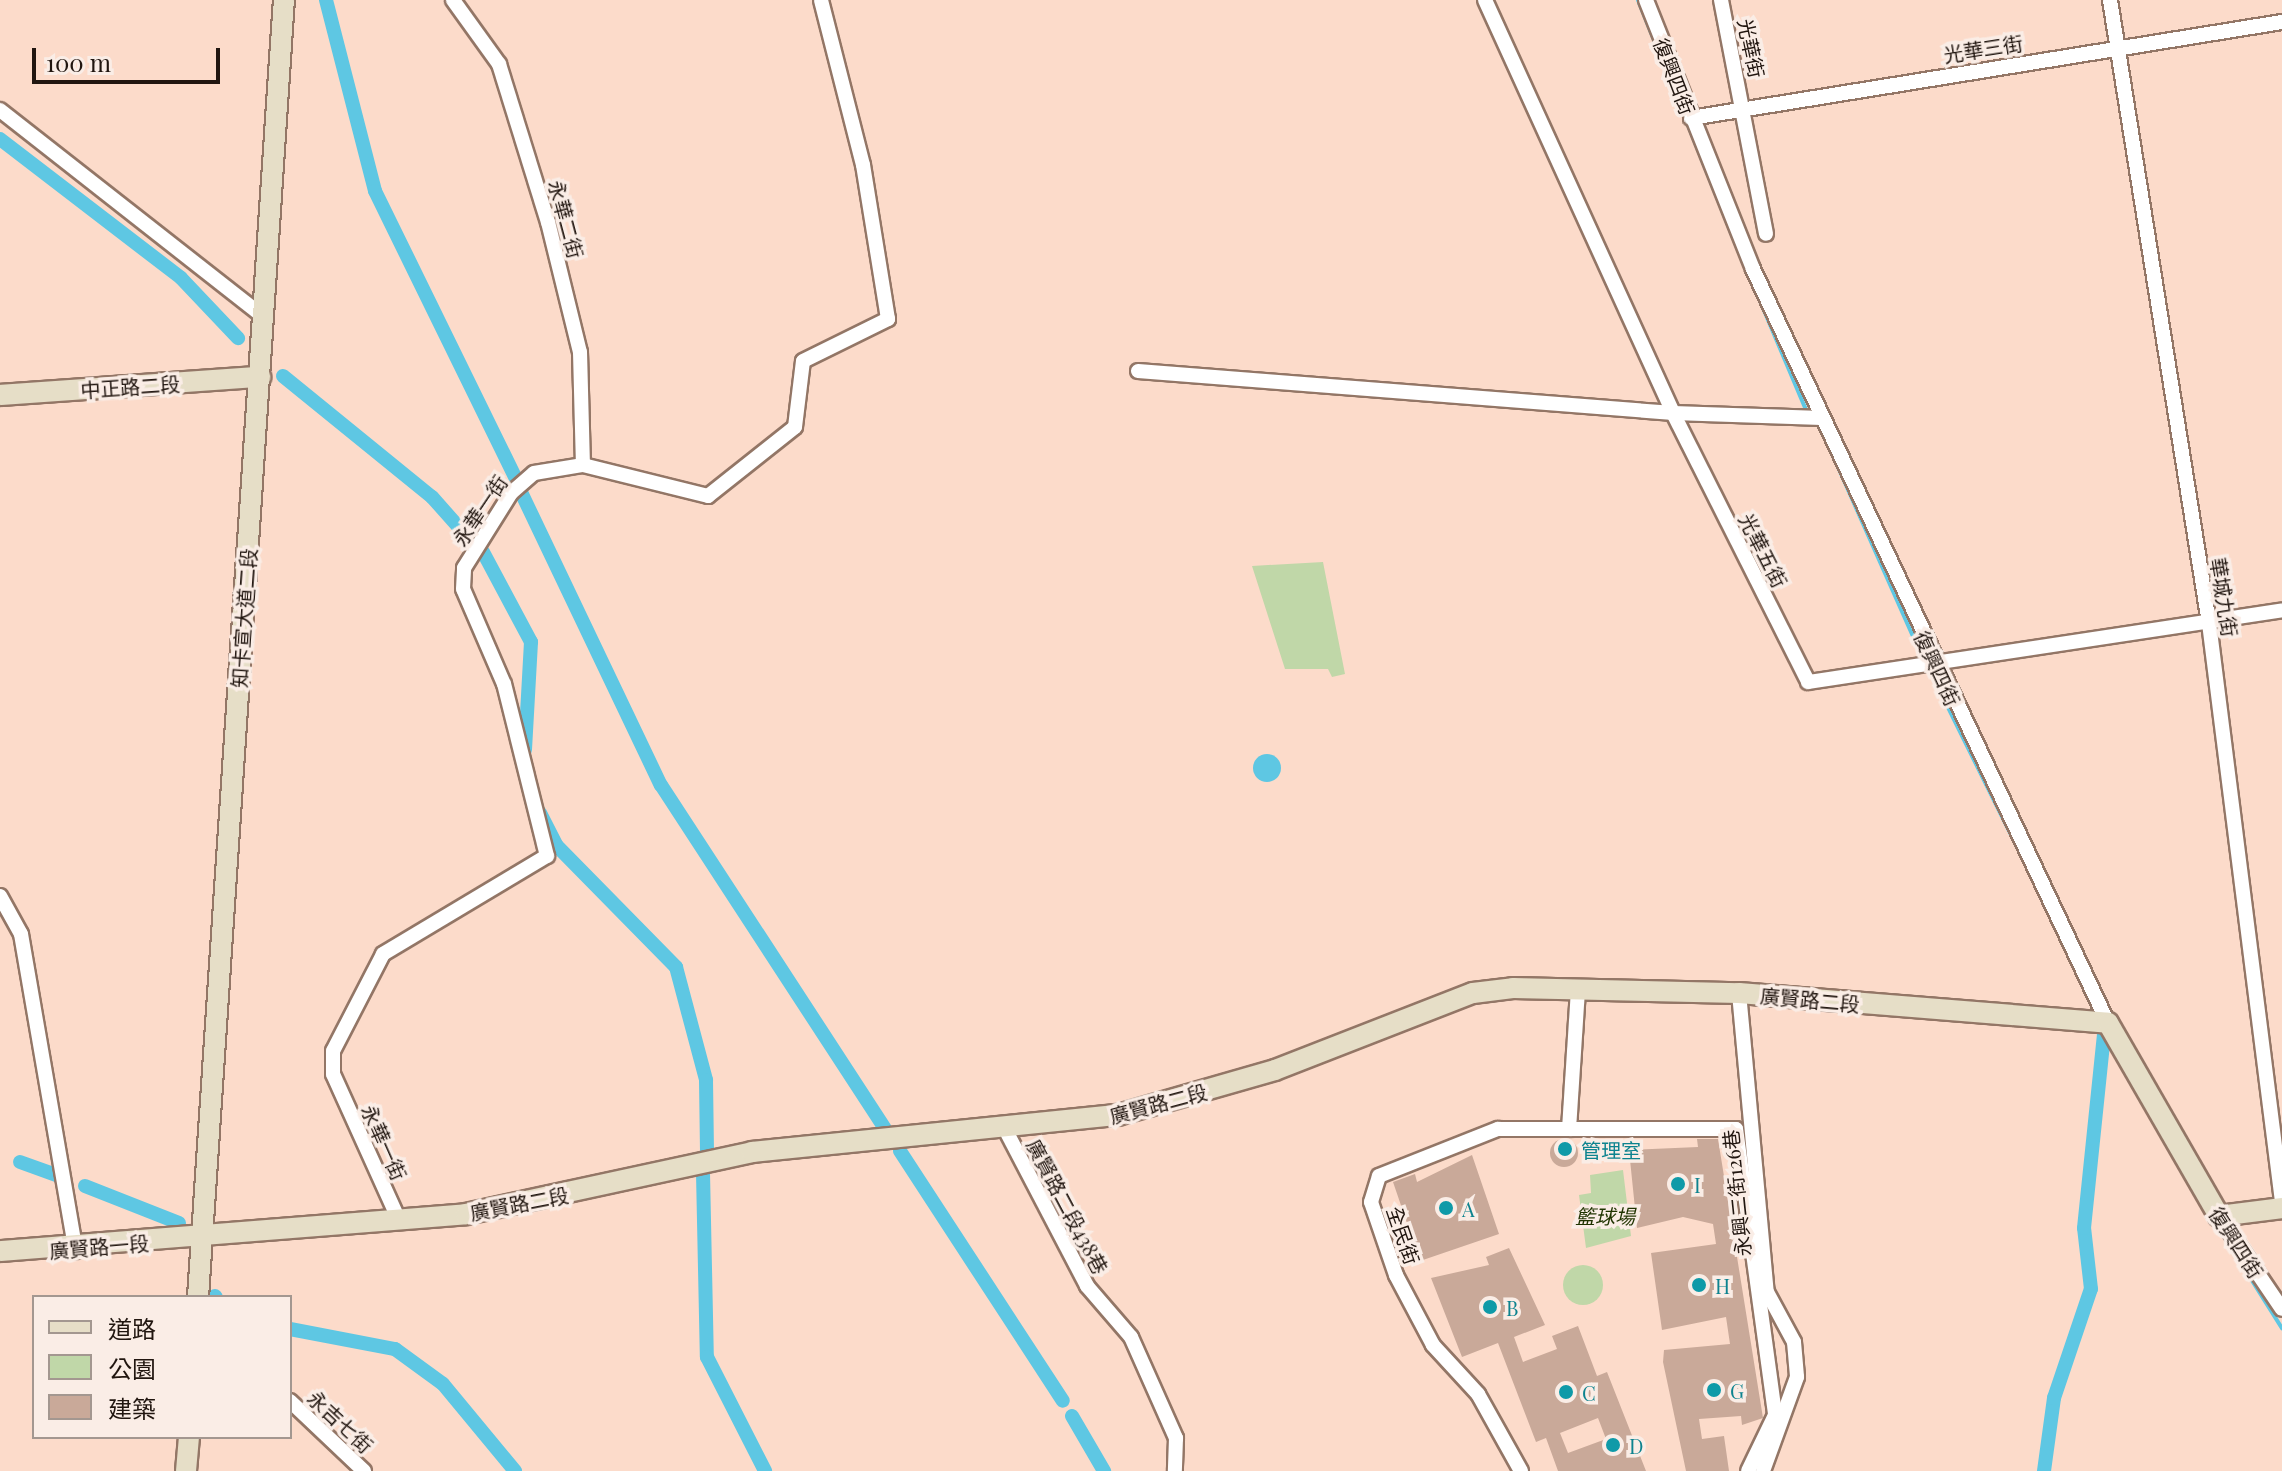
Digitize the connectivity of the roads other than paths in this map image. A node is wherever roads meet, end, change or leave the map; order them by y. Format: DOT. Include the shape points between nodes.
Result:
graph roads {
  1 [pos="284,0"];
  2 [pos="453,0"];
  3 [pos="821,0"];
  4 [pos="1485,0"];
  5 [pos="1646,0"];
  6 [pos="1721,0"];
  7 [pos="2110,0"];
  8 [pos="2282,22"];
  9 [pos="2118,47"];
  10 [pos="1744,105"];
  11 [pos="0,110"];
  12 [pos="1691,118"];
  13 [pos="1766,234"];
  14 [pos="263,316"];
  15 [pos="1138,371"];
  16 [pos="260,377"];
  17 [pos="0,395"];
  18 [pos="1673,413"];
  19 [pos="1822,418"];
  20 [pos="583,465"];
  21 [pos="2282,610"];
  22 [pos="2209,623"];
  23 [pos="1937,667"];
  24 [pos="0,896"];
  25 [pos="1578,991"];
  26 [pos="1739,993"];
  27 [pos="2108,1023"];
  28 [pos="1004,1127"];
  29 [pos="1569,1129"];
  30 [pos="2282,1202"];
  31 [pos="2282,1208"];
  32 [pos="2219,1216"];
  33 [pos="398,1218"];
  34 [pos="198,1236"];
  35 [pos="0,1251"];
  36 [pos="76,1251"];
  37 [pos="198,1295"];
  38 [pos="2282,1309"];
  39 [pos="292,1403"];
  40 [pos="189,1439"];
  41 [pos="186,1471"];
  42 [pos="364,1471"];
  43 [pos="1175,1471"];
  44 [pos="1521,1471"];
  45 [pos="1748,1471"];
  46 [pos="1763,1471"];
  1 -- 14 [label="street, 知卡宣大道二段"];
  2 -- 20 [label="street, 永華二街" via="499,64 548,222 580,352"];
  3 -- 20 [label="street, 永華一街" via="863,165 888,319 803,361 795,427 708,496"];
  4 -- 18 [label="street, 光華五街"];
  5 -- 12 [label="street, 復興四街"];
  6 -- 10 [label="street, 光華街"];
  7 -- 9 [label="street, 華城九街"];
  8 -- 9 [label="street, 光華三街"];
  9 -- 10 [label="street, 光華三街"];
  9 -- 22 [label="street, 華城九街"];
  10 -- 12 [label="street, 光華三街"];
  10 -- 13 [label="street, 光華街"];
  11 -- 14 [label="street"];
  12 -- 19 [label="street, 復興四街"];
  14 -- 16 [label="street, 知卡宣大道二段"];
  15 -- 18 [label="street"];
  16 -- 17 [label="street, 中正路二段"];
  16 -- 34 [label="street, 知卡宣大道二段"];
  18 -- 19 [label="street"];
  18 -- 23 [label="street, 光華五街" via="1808,682"];
  19 -- 23 [label="street, 復興四街"];
  20 -- 33 [label="street, 永華一街" via="524,479 462,574 504,684 547,856 383,954 333,1051 333,1074"];
  21 -- 22 [label="street, 光華五街"];
  22 -- 23 [label="street, 光華五街"];
  22 -- 30 [label="street, 華城九街"];
  23 -- 27 [label="street, 復興四街"];
  24 -- 36 [label="street" via="21,934"];
  25 -- 26 [label="street, 廣賢路二段"];
  25 -- 28 [label="street, 廣賢路二段" via="1473,993 1366,1039 1175,1100 1118,1115"];
  25 -- 29 [label="street"];
  26 -- 27 [label="street, 廣賢路二段"];
  26 -- 46 [label="street, 永興二街126巷" via="1767,1292 1794,1342 1797,1377"];
  27 -- 32 [label="street, 復興四街"];
  28 -- 33 [label="street, 廣賢路二段" via="752,1152 514,1207"];
  28 -- 43 [label="street, 廣賢路二段438巷" via="1087,1286 1131,1337 1176,1438"];
  29 -- 44 [label="street, 全民街" via="1498,1129 1379,1176 1372,1188 1396,1275 1433,1345 1478,1394"];
  29 -- 45 [label="street, 全民街" via="1736,1129 1775,1415"];
  31 -- 32 [label="street"];
  32 -- 38 [label="street, 復興四街"];
  33 -- 34 [label="street, 廣賢路二段"];
  34 -- 36 [label="street, 廣賢路一段"];
  34 -- 37 [label="street, 知卡宣大道二段"];
  35 -- 36 [label="street, 廣賢路一段"];
  39 -- 42 [label="street, 永吉七街"];
  40 -- 41 [label="street"];
}
